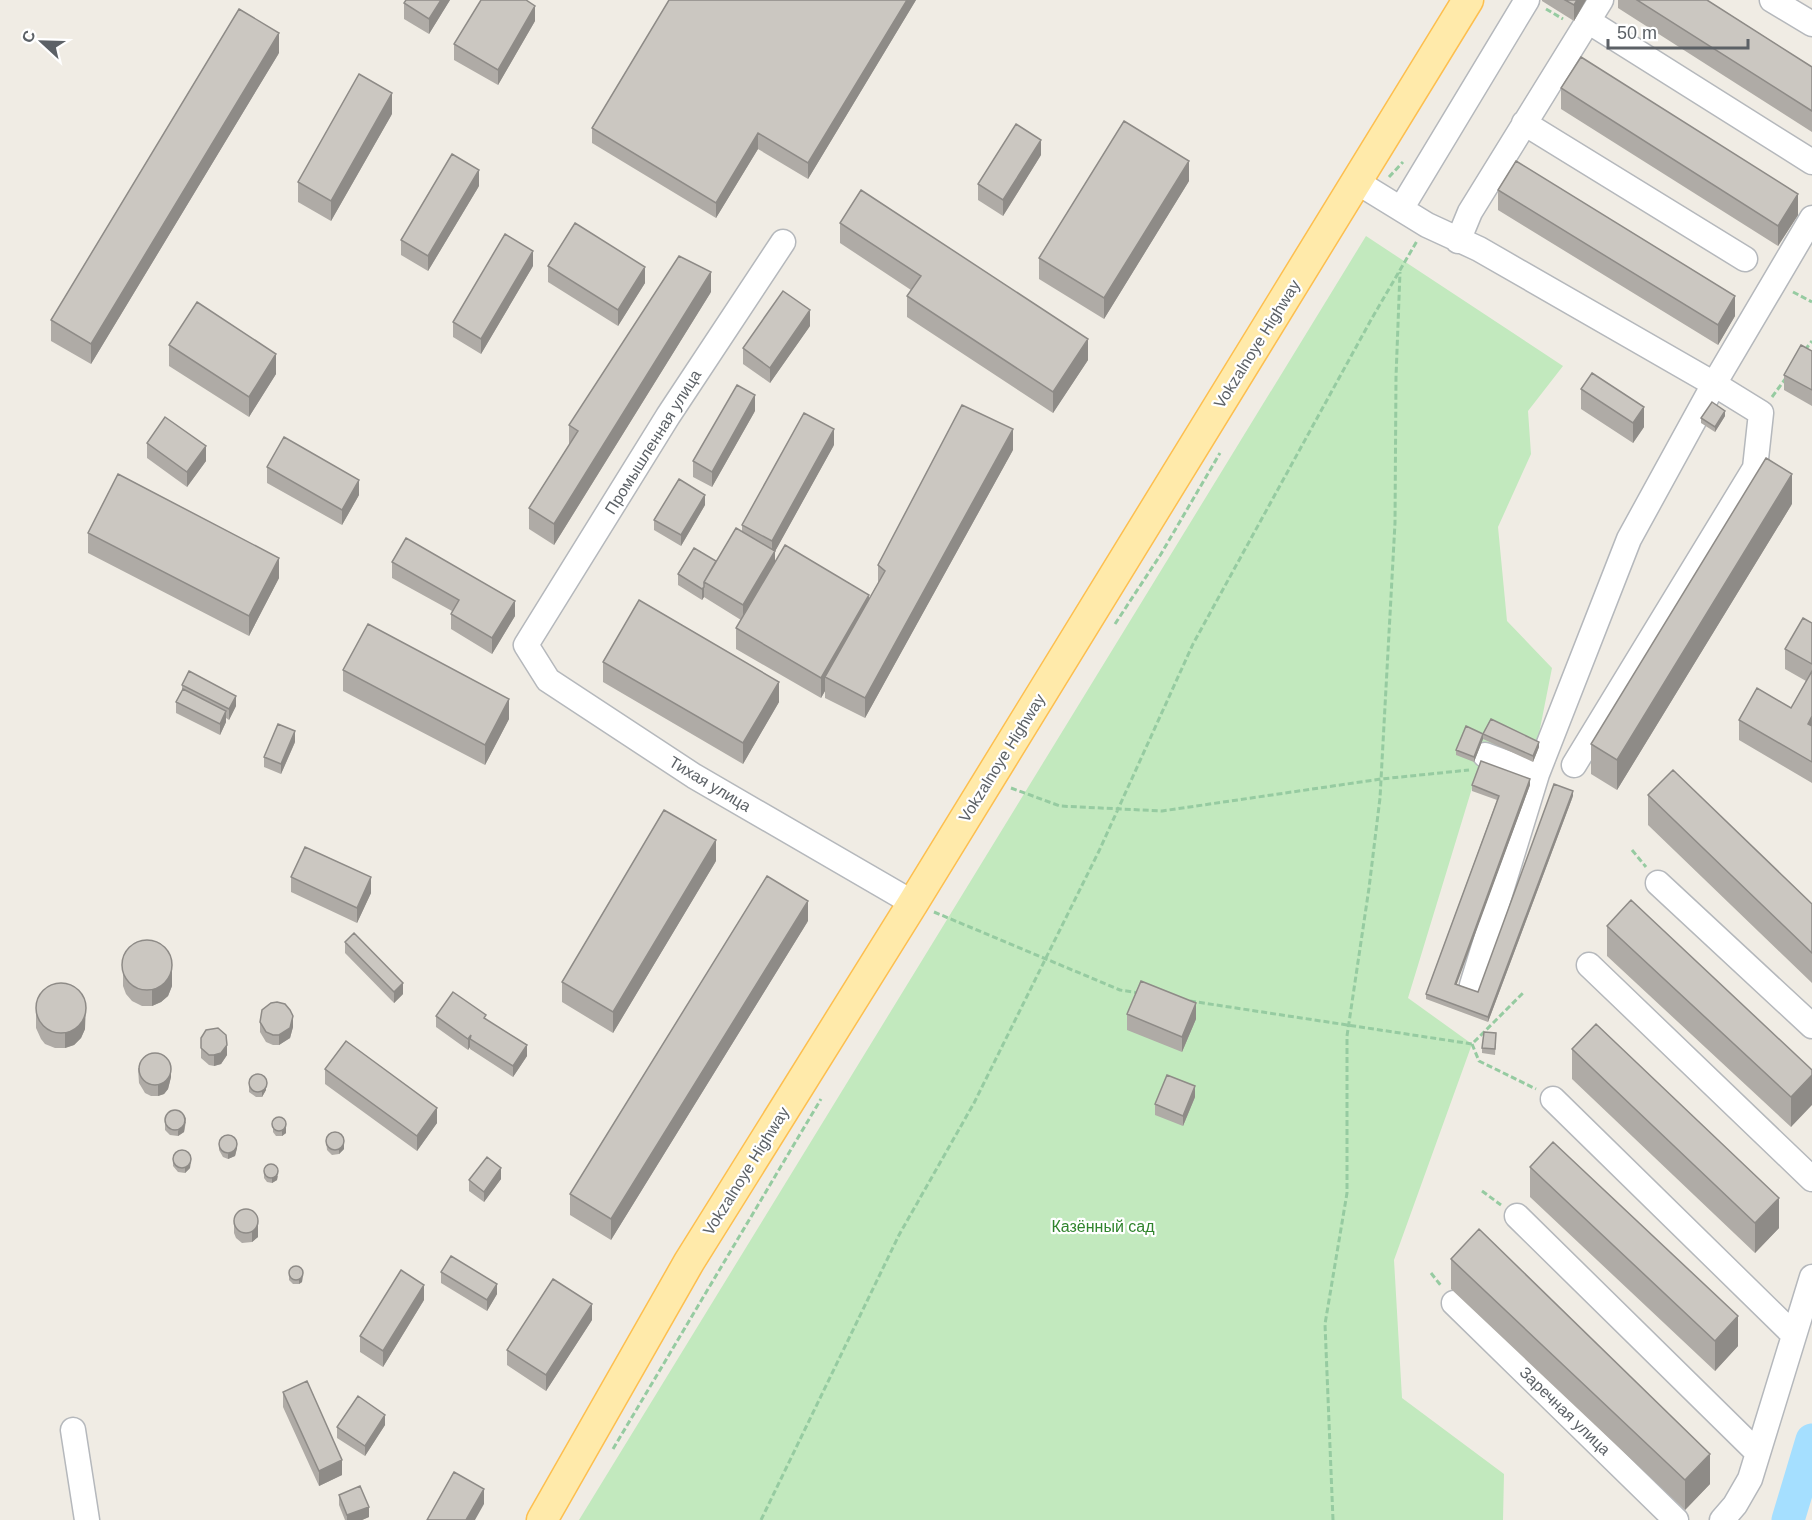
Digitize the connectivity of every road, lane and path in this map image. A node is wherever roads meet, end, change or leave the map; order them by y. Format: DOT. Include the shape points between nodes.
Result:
graph roads {
  1 [pos="1468,0"];
  2 [pos="1601,0"];
  3 [pos="1772,0"];
  4 [pos="1534,3"];
  5 [pos="1577,21"];
  6 [pos="1812,24"];
  7 [pos="1524,123"];
  8 [pos="1812,162"];
  9 [pos="1357,182"];
  10 [pos="1401,209"];
  11 [pos="1812,218"];
  12 [pos="1427,225"];
  13 [pos="1458,241"];
  14 [pos="783,242"];
  15 [pos="1745,259"];
  16 [pos="1400,271"];
  17 [pos="1812,341"];
  18 [pos="1799,359"];
  19 [pos="1786,377"];
  20 [pos="1714,384"];
  21 [pos="1761,413"];
  22 [pos="526,645"];
  23 [pos="1485,755"];
  24 [pos="1574,765"];
  25 [pos="1537,774"];
  26 [pos="1381,780"];
  27 [pos="1011,789"];
  28 [pos="1118,809"];
  29 [pos="1658,883"];
  30 [pos="913,903"];
  31 [pos="1046,959"];
  32 [pos="1589,965"];
  33 [pos="1472,985"];
  34 [pos="1523,993"];
  35 [pos="1143,994"];
  36 [pos="1189,1001"];
  37 [pos="1348,1025"];
  38 [pos="1812,1026"];
  39 [pos="1472,1044"];
  40 [pos="1553,1100"];
  41 [pos="1812,1179"];
  42 [pos="1517,1216"];
  43 [pos="1812,1277"];
  44 [pos="1454,1303"];
  45 [pos="1794,1335"];
  46 [pos="73,1430"];
  47 [pos="1757,1452"];
  48 [pos="87,1520"];
  49 [pos="542,1520"];
  50 [pos="761,1520"];
  51 [pos="1333,1520"];
  52 [pos="1676,1520"];
  53 [pos="1722,1520"];
  1 -- 9 [label="main road, Vokzalnoye Highway"];
  2 -- 5 [label="street"];
  3 -- 6 [label="street"];
  4 -- 5 [label="path"];
  4 -- 10 [label="street"];
  5 -- 7 [label="street"];
  5 -- 8 [label="street"];
  7 -- 13 [label="street" via="1470,212"];
  7 -- 15 [label="street"];
  9 -- 10 [label="street"];
  9 -- 30 [label="main road, Vokzalnoye Highway"];
  10 -- 12 [label="street"];
  11 -- 20 [label="street"];
  12 -- 13 [label="street"];
  12 -- 16 [label="path"];
  13 -- 20 [label="street" via="1479,249"];
  14 -- 22 [label="street, Промышленная улица" via="668,416"];
  16 -- 26 [label="path" via="1395,523"];
  16 -- 28 [label="path" via="1193,644"];
  17 -- 18 [label="path"];
  19 -- 21 [label="path"];
  20 -- 21 [label="street"];
  20 -- 25 [label="street" via="1629,539"];
  21 -- 24 [label="street" via="1755,468"];
  22 -- 30 [label="street, Тихая улица" via="548,680 694,776"];
  23 -- 25 [label="street"];
  23 -- 26 [label="path" via="1474,769"];
  25 -- 33 [label="street"];
  26 -- 28 [label="path" via="1162,811"];
  26 -- 37 [label="path"];
  27 -- 28 [label="path" via="1060,806"];
  28 -- 31 [label="path"];
  29 -- 38 [label="street"];
  30 -- 31 [label="path"];
  30 -- 49 [label="main road, Vokzalnoye Highway" via="689,1262"];
  31 -- 35 [label="path" via="1120,990"];
  31 -- 50 [label="path" via="974,1103 899,1235"];
  32 -- 41 [label="street"];
  34 -- 39 [label="path"];
  36 -- 37 [label="path"];
  37 -- 39 [label="path"];
  37 -- 51 [label="path" via="1347,1193 1325,1324"];
  39 -- 40 [label="path" via="1479,1061"];
  40 -- 45 [label="street"];
  42 -- 47 [label="street"];
  43 -- 45 [label="street"];
  44 -- 52 [label="street, Заречная улица"];
  45 -- 47 [label="street"];
  46 -- 48 [label="street"];
  47 -- 53 [label="street" via="1750,1479"];
}
